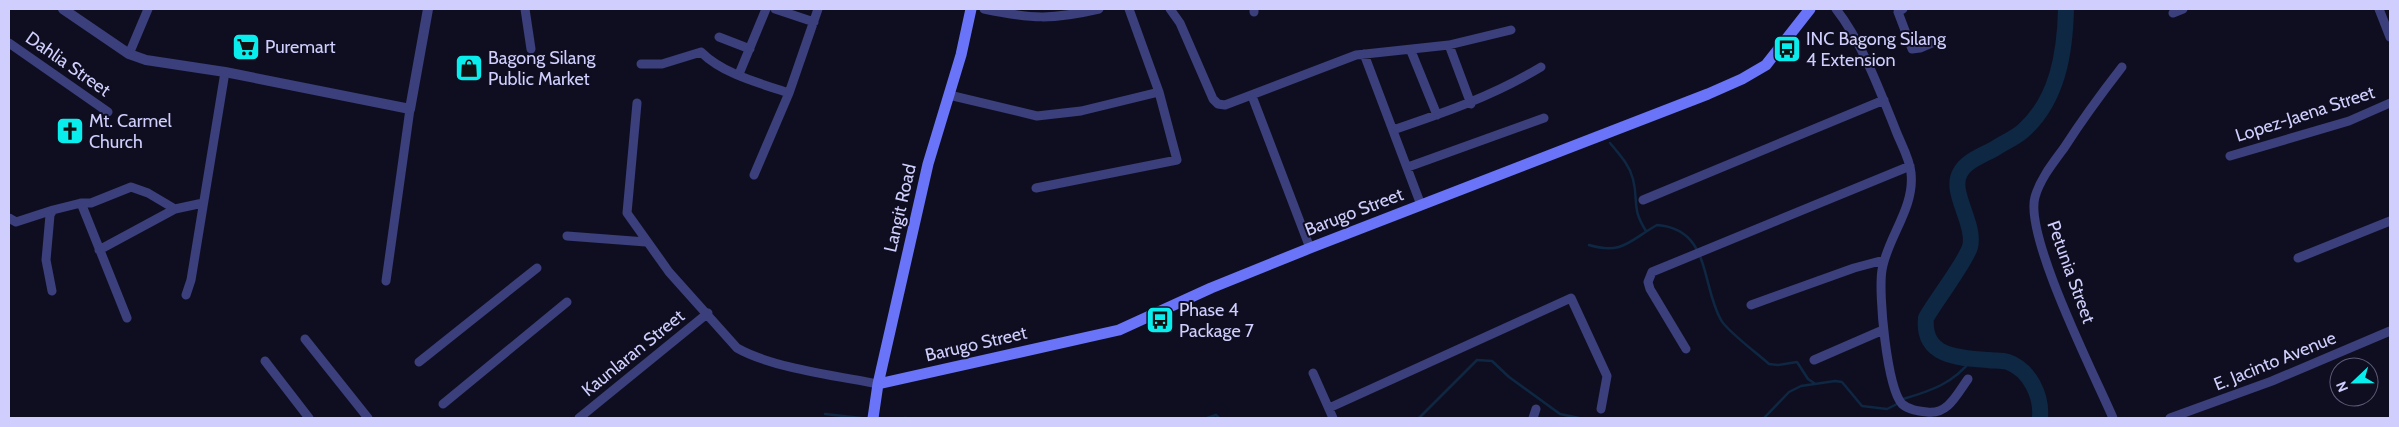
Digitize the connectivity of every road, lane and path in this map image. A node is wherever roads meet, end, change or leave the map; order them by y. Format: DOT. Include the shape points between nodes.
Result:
graph roads {
  1 [pos="63,9"];
  2 [pos="148,9"];
  3 [pos="428,9"];
  4 [pos="525,9"];
  5 [pos="766,9"];
  6 [pos="775,9"];
  7 [pos="818,9"];
  8 [pos="971,9"];
  9 [pos="984,9"];
  10 [pos="1044,9"];
  11 [pos="1100,9"];
  12 [pos="1129,9"];
  13 [pos="1170,9"];
  14 [pos="1810,9"];
  15 [pos="1836,9"];
  16 [pos="1903,9"];
  17 [pos="2183,9"];
  18 [pos="2379,9"];
  19 [pos="2173,13"];
  20 [pos="1043,18"];
  21 [pos="814,22"];
  22 [pos="1511,30"];
  23 [pos="719,37"];
  24 [pos="2390,37"];
  25 [pos="1941,39"];
  26 [pos="9,42"];
  27 [pos="1449,45"];
  28 [pos="531,48"];
  29 [pos="750,49"];
  30 [pos="1411,51"];
  31 [pos="129,54"];
  32 [pos="1364,54"];
  33 [pos="640,64"];
  34 [pos="1541,67"];
  35 [pos="2122,67"];
  36 [pos="224,72"];
  37 [pos="740,74"];
  38 [pos="1159,92"];
  39 [pos="789,93"];
  40 [pos="949,95"];
  41 [pos="1252,96"];
  42 [pos="1884,100"];
  43 [pos="637,103"];
  44 [pos="2390,103"];
  45 [pos="1471,104"];
  46 [pos="410,109"];
  47 [pos="108,112"];
  48 [pos="1437,115"];
  49 [pos="1544,118"];
  50 [pos="1393,130"];
  51 [pos="2230,156"];
  52 [pos="1910,166"];
  53 [pos="1408,168"];
  54 [pos="754,175"];
  55 [pos="1036,188"];
  56 [pos="1643,200"];
  57 [pos="81,203"];
  58 [pos="203,203"];
  59 [pos="1422,204"];
  60 [pos="175,209"];
  61 [pos="53,210"];
  62 [pos="9,218"];
  63 [pos="2390,221"];
  64 [pos="566,236"];
  65 [pos="646,242"];
  66 [pos="1310,248"];
  67 [pos="98,250"];
  68 [pos="2298,258"];
  69 [pos="1884,260"];
  70 [pos="537,268"];
  71 [pos="386,281"];
  72 [pos="52,291"];
  73 [pos="186,295"];
  74 [pos="567,302"];
  75 [pos="1751,305"];
  76 [pos="708,313"];
  77 [pos="127,318"];
  78 [pos="1883,330"];
  79 [pos="2390,332"];
  80 [pos="305,339"];
  81 [pos="1686,350"];
  82 [pos="1814,360"];
  83 [pos="265,361"];
  84 [pos="419,362"];
  85 [pos="1313,373"];
  86 [pos="1968,379"];
  87 [pos="878,384"];
  88 [pos="443,404"];
  89 [pos="1329,408"];
  90 [pos="1536,409"];
  91 [pos="1601,409"];
  92 [pos="1932,415"];
  93 [pos="309,418"];
  94 [pos="368,418"];
  95 [pos="579,418"];
  96 [pos="873,418"];
  97 [pos="1333,418"];
  98 [pos="1533,418"];
  99 [pos="2113,418"];
  100 [pos="2170,418"];
  1 -- 31 [label="street"];
  2 -- 31 [label="street"];
  3 -- 46 [label="street"];
  4 -- 28 [label="street"];
  5 -- 29 [label="street"];
  6 -- 21 [label="street"];
  7 -- 21 [label="street"];
  8 -- 40 [label="main road, Langit Road"];
  9 -- 20 [label="street"];
  10 -- 20 [label="street"];
  11 -- 20 [label="street"];
  12 -- 38 [label="street"];
  13 -- 41 [label="street" via="1180,23 1216,103 1228,105"];
  14 -- 59 [label="main road, Barugo Street" via="1757,71 1624,128"];
  15 -- 42 [label="street" via="1849,27"];
  16 -- 25 [label="street" via="1898,12 1912,49"];
  17 -- 19 [label="street"];
  18 -- 24 [label="street"];
  21 -- 39 [label="street"];
  22 -- 27 [label="street"];
  23 -- 29 [label="street"];
  26 -- 47 [label="street, Dahlia Street"];
  27 -- 30 [label="street"];
  27 -- 45 [label="street"];
  29 -- 37 [label="street"];
  30 -- 32 [label="street"];
  30 -- 48 [label="street"];
  31 -- 36 [label="street" via="146,60"];
  32 -- 41 [label="street"];
  32 -- 50 [label="street"];
  33 -- 37 [label="street" via="662,64 701,52 711,62"];
  34 -- 45 [label="street"];
  35 -- 99 [label="street, Petunia Street" via="2044,176 2035,198 2034,217 2054,284"];
  36 -- 46 [label="street"];
  36 -- 58 [label="street"];
  37 -- 39 [label="street"];
  38 -- 40 [label="street" via="1081,111 1037,116"];
  38 -- 55 [label="street" via="1177,160"];
  39 -- 54 [label="street"];
  40 -- 87 [label="main road, Langit Road" via="928,164"];
  41 -- 66 [label="street"];
  42 -- 52 [label="street"];
  42 -- 56 [label="street"];
  43 -- 65 [label="street" via="627,213"];
  44 -- 51 [label="street, Lopez-Jaena Street" via="2349,121"];
  45 -- 48 [label="street"];
  46 -- 71 [label="street"];
  48 -- 50 [label="street"];
  49 -- 53 [label="street"];
  50 -- 53 [label="street"];
  52 -- 69 [label="street" via="1908,198"];
  52 -- 81 [label="street" via="1652,272 1648,282"];
  53 -- 59 [label="street"];
  57 -- 60 [label="street" via="91,203 131,187"];
  57 -- 61 [label="street"];
  57 -- 67 [label="street"];
  58 -- 60 [label="street"];
  58 -- 73 [label="street"];
  59 -- 66 [label="main road, Barugo Street"];
  60 -- 67 [label="street"];
  61 -- 62 [label="street" via="16,222"];
  61 -- 72 [label="street" via="46,260"];
  63 -- 68 [label="street"];
  64 -- 65 [label="street"];
  65 -- 76 [label="street"];
  66 -- 87 [label="main road, Barugo Street" via="1119,330"];
  67 -- 77 [label="street"];
  69 -- 75 [label="street"];
  69 -- 78 [label="street" via="1880,291"];
  70 -- 84 [label="street"];
  74 -- 88 [label="street"];
  76 -- 87 [label="street" via="737,348 751,356"];
  76 -- 95 [label="street, Kaunlaran Street"];
  78 -- 82 [label="street"];
  78 -- 92 [label="street" via="1901,401 1910,409"];
  79 -- 100 [label="street, E. Jacinto Avenue" via="2272,381"];
  80 -- 94 [label="street"];
  83 -- 93 [label="street"];
  85 -- 89 [label="street"];
  86 -- 92 [label="street" via="1950,405"];
  87 -- 96 [label="main road, Langit Road"];
  89 -- 91 [label="street" via="1571,298 1607,376"];
  89 -- 97 [label="street"];
  90 -- 98 [label="street"];
}
